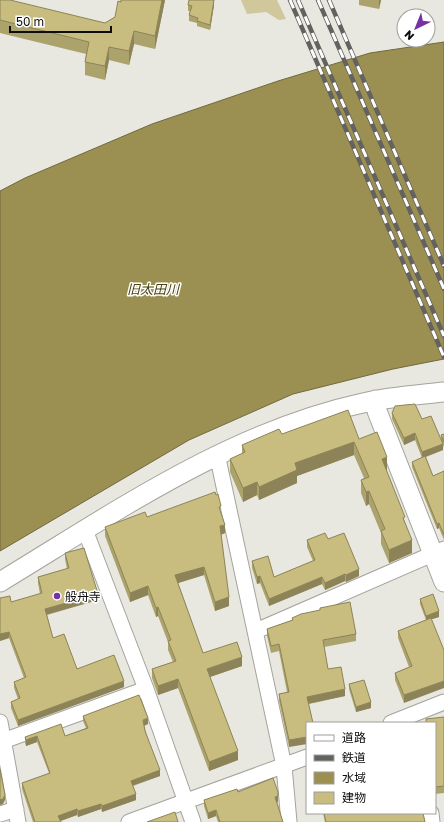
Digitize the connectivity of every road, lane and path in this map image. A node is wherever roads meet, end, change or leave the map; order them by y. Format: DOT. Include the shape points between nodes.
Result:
graph roads {
  1 [pos="444,393"];
  2 [pos="375,400"];
  3 [pos="217,454"];
  4 [pos="85,530"];
  5 [pos="438,551"];
  6 [pos="0,582"];
  7 [pos="444,582"];
  8 [pos="256,631"];
  9 [pos="146,689"];
  10 [pos="444,702"];
  11 [pos="418,718"];
  12 [pos="0,722"];
  13 [pos="396,722"];
  14 [pos="4,741"];
  15 [pos="306,757"];
  16 [pos="284,766"];
  17 [pos="186,802"];
  18 [pos="0,814"];
  19 [pos="17,816"];
  20 [pos="129,822"];
  21 [pos="192,822"];
  22 [pos="289,822"];
  1 -- 2 [label="street"];
  2 -- 3 [label="street" via="303,419"];
  2 -- 5 [label="street" via="377,411"];
  3 -- 4 [label="street"];
  3 -- 8 [label="street"];
  4 -- 6 [label="street"];
  4 -- 9 [label="street"];
  5 -- 7 [label="street"];
  5 -- 8 [label="street"];
  8 -- 16 [label="street"];
  9 -- 14 [label="street"];
  9 -- 17 [label="street"];
  10 -- 11 [label="street"];
  11 -- 13 [label="street"];
  12 -- 14 [label="street"];
  14 -- 19 [label="street"];
  15 -- 16 [label="street"];
  16 -- 17 [label="street"];
  16 -- 22 [label="street"];
  17 -- 20 [label="street"];
  17 -- 21 [label="street"];
  18 -- 19 [label="street"];
}
